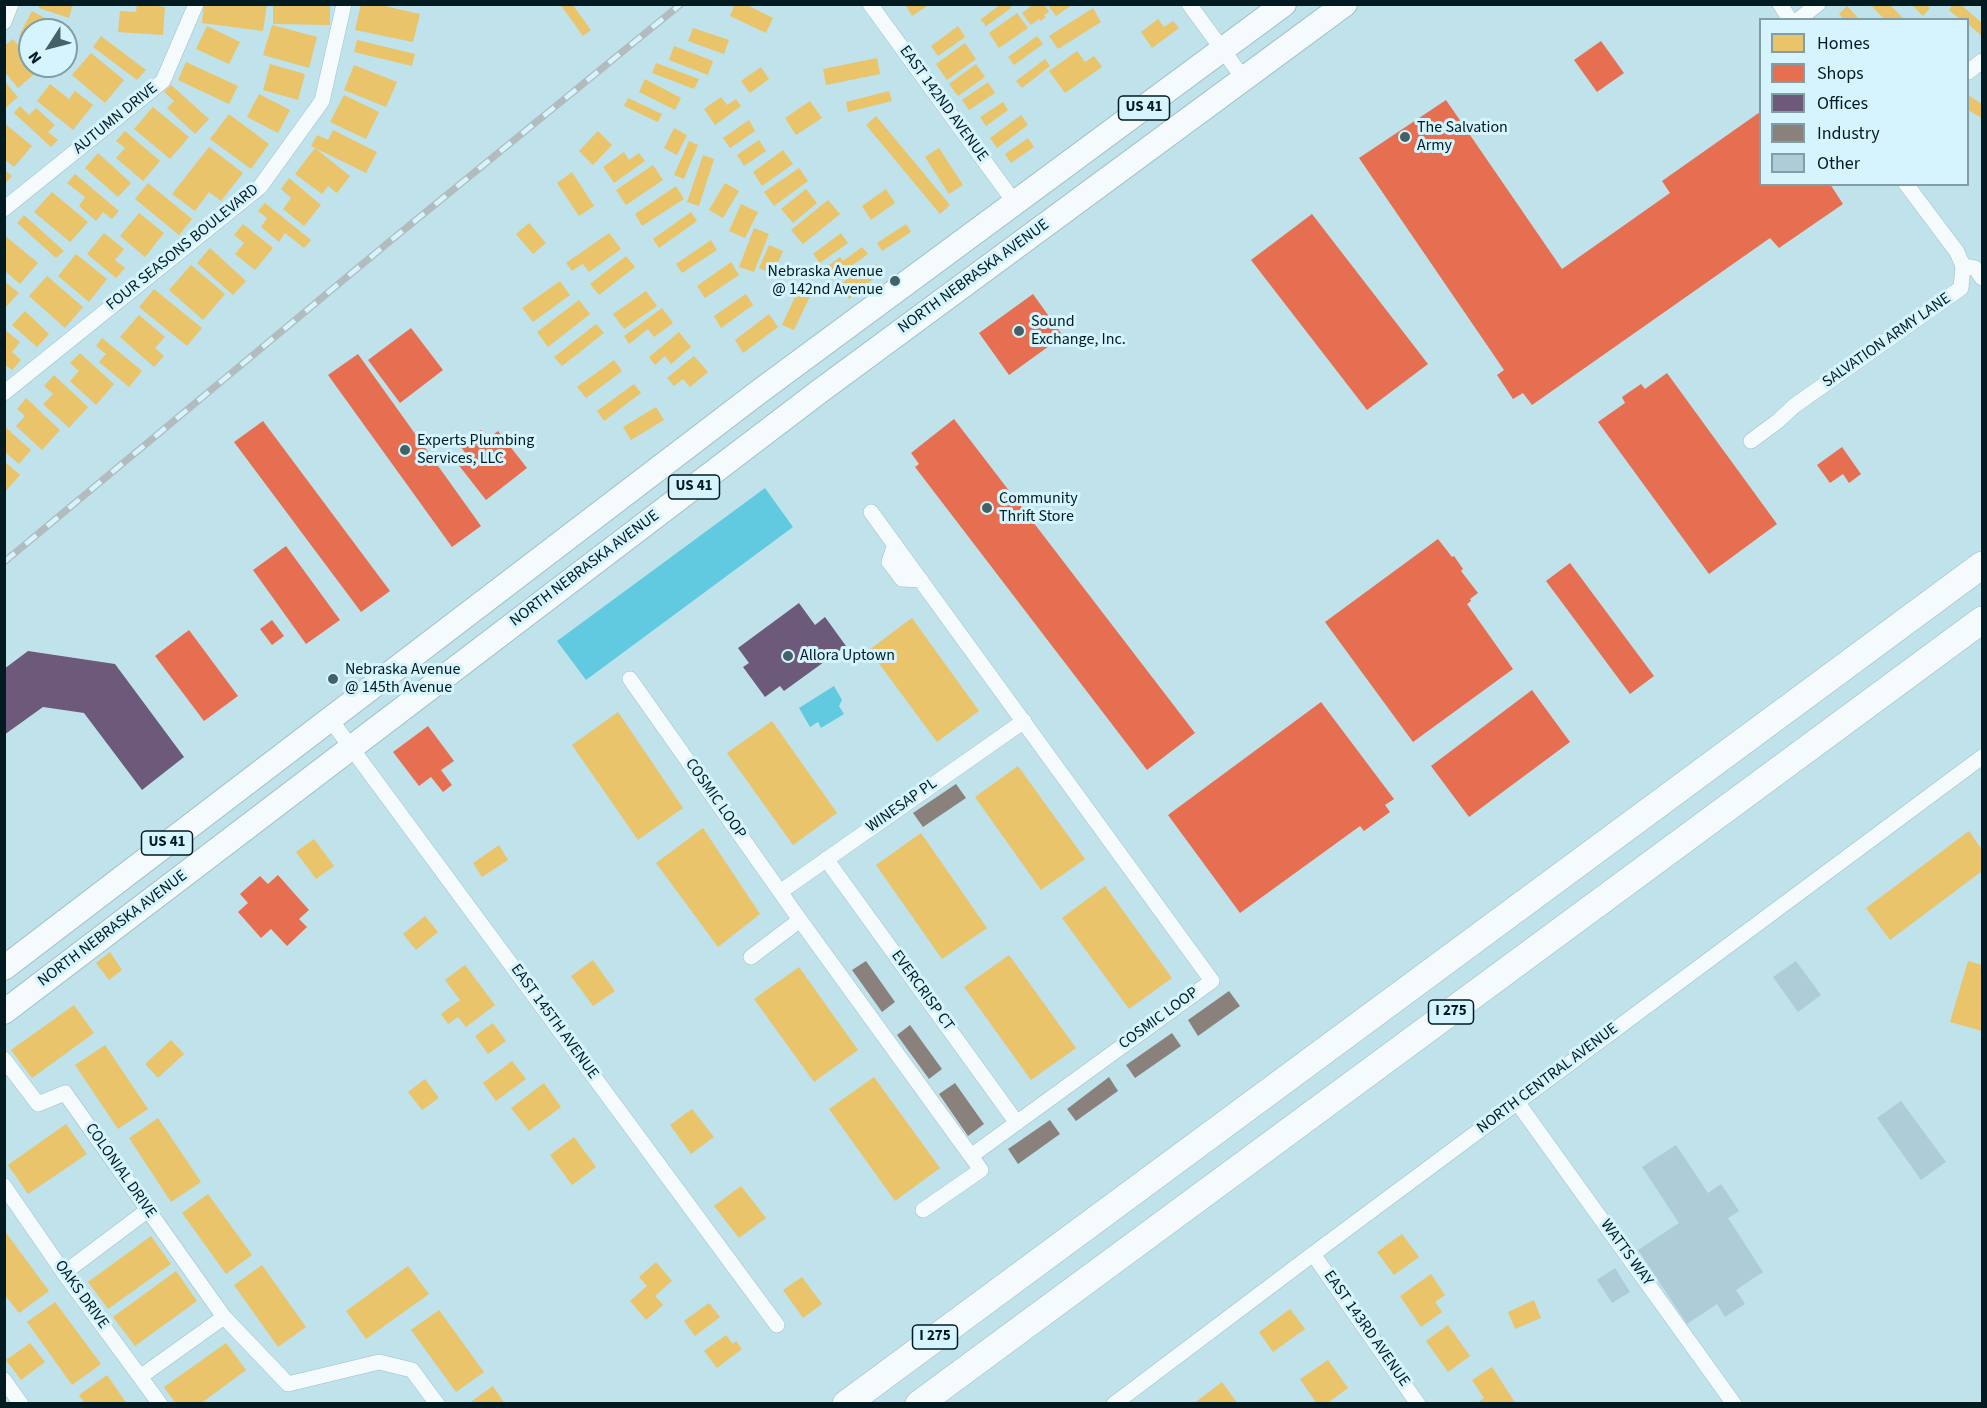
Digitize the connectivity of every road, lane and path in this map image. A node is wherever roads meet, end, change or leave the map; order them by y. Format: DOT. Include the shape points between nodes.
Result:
graph roads {
  1 [pos="11,4"];
  2 [pos="196,4"];
  3 [pos="344,4"];
  4 [pos="870,4"];
  5 [pos="1189,4"];
  6 [pos="1284,4"];
  7 [pos="1345,4"];
  8 [pos="1780,4"];
  9 [pos="1818,4"];
  10 [pos="1789,18"];
  11 [pos="1800,18"];
  12 [pos="4,22"];
  13 [pos="1249,31"];
  14 [pos="1223,50"];
  15 [pos="1269,60"];
  16 [pos="1983,61"];
  17 [pos="1969,71"];
  18 [pos="1244,79"];
  19 [pos="1907,186"];
  20 [pos="1015,203"];
  21 [pos="4,209"];
  22 [pos="1059,214"];
  23 [pos="1963,266"];
  24 [pos="1983,278"];
  25 [pos="4,393"];
  26 [pos="1751,441"];
  27 [pos="871,512"];
  28 [pos="1983,566"];
  29 [pos="1983,620"];
  30 [pos="630,679"];
  31 [pos="330,719"];
  32 [pos="1024,721"];
  33 [pos="351,747"];
  34 [pos="1983,757"];
  35 [pos="826,860"];
  36 [pos="780,892"];
  37 [pos="800,920"];
  38 [pos="751,957"];
  39 [pos="4,968"];
  40 [pos="4,1012"];
  41 [pos="4,1059"];
  42 [pos="1517,1102"];
  43 [pos="1017,1123"];
  44 [pos="971,1156"];
  45 [pos="4,1186"];
  46 [pos="148,1210"];
  47 [pos="923,1210"];
  48 [pos="1313,1254"];
  49 [pos="64,1273"];
  50 [pos="224,1317"];
  51 [pos="777,1325"];
  52 [pos="140,1377"];
  53 [pos="4,1380"];
  54 [pos="1132,1390"];
  55 [pos="21,1404"];
  56 [pos="160,1404"];
  57 [pos="437,1404"];
  58 [pos="846,1404"];
  59 [pos="919,1404"];
  60 [pos="1114,1404"];
  61 [pos="1142,1404"];
  62 [pos="1418,1404"];
  63 [pos="1734,1404"];
  1 -- 12 [label="street"];
  2 -- 21 [label="street, AUTUMN DRIVE" via="163,81"];
  3 -- 25 [label="street, FOUR SEASONS BOULEVARD" via="322,100 260,187"];
  4 -- 20 [label="street, EAST 142ND AVENUE"];
  5 -- 14 [label="street"];
  6 -- 13 [label="main road, US 41"];
  7 -- 15 [label="main road, NORTH NEBRASKA AVENUE / US 41"];
  8 -- 10 [label="street"];
  9 -- 11 [label="street"];
  13 -- 14 [label="main road, US 41"];
  13 -- 15 [label="main road"];
  14 -- 18 [label="street"];
  14 -- 20 [label="main road, US 41"];
  15 -- 18 [label="main road, NORTH NEBRASKA AVENUE / US 41"];
  16 -- 17 [label="street"];
  18 -- 22 [label="main road, NORTH NEBRASKA AVENUE / US 41"];
  19 -- 23 [label="street"];
  20 -- 22 [label="main road" via="1039,216"];
  20 -- 31 [label="main road, US 41" via="760,391"];
  22 -- 33 [label="main road, NORTH NEBRASKA AVENUE / US 41"];
  23 -- 24 [label="street" via="1975,268"];
  23 -- 26 [label="street, SALVATION ARMY LANE" via="1961,288"];
  27 -- 32 [label="street, COSMIC LOOP" via="895,544 889,562 902,579 921,580"];
  28 -- 58 [label="highway, I 275"];
  29 -- 59 [label="highway, I 275"];
  30 -- 36 [label="street, COSMIC LOOP"];
  31 -- 33 [label="street, EAST 145TH AVENUE"];
  31 -- 39 [label="main road, US 41"];
  32 -- 35 [label="street, WINESAP PL"];
  32 -- 43 [label="street, COSMIC LOOP" via="1212,981"];
  33 -- 40 [label="main road, NORTH NEBRASKA AVENUE / US 41"];
  33 -- 51 [label="street, EAST 145TH AVENUE"];
  34 -- 42 [label="street, NORTH CENTRAL AVENUE"];
  35 -- 36 [label="street, WINESAP PL"];
  35 -- 43 [label="street, EVERCRISP CT"];
  36 -- 37 [label="street, COSMIC LOOP"];
  37 -- 38 [label="street"];
  37 -- 44 [label="street, COSMIC LOOP"];
  41 -- 46 [label="street, COLONIAL DRIVE" via="38,1104 65,1093"];
  42 -- 48 [label="street, NORTH CENTRAL AVENUE"];
  42 -- 63 [label="street, WATTS WAY"];
  43 -- 44 [label="street, COSMIC LOOP"];
  44 -- 47 [label="street" via="981,1170"];
  45 -- 49 [label="street, OAKS DRIVE"];
  46 -- 49 [label="street"];
  46 -- 50 [label="street, COLONIAL DRIVE"];
  48 -- 54 [label="street, NORTH CENTRAL AVENUE"];
  48 -- 62 [label="street, EAST 143RD AVENUE"];
  49 -- 52 [label="street, OAKS DRIVE"];
  50 -- 52 [label="street"];
  50 -- 57 [label="street, COLONIAL DRIVE" via="288,1384 379,1362 412,1370"];
  52 -- 56 [label="street, OAKS DRIVE"];
  53 -- 55 [label="street"];
  54 -- 60 [label="street, NORTH CENTRAL AVENUE"];
  54 -- 61 [label="street"];
}
